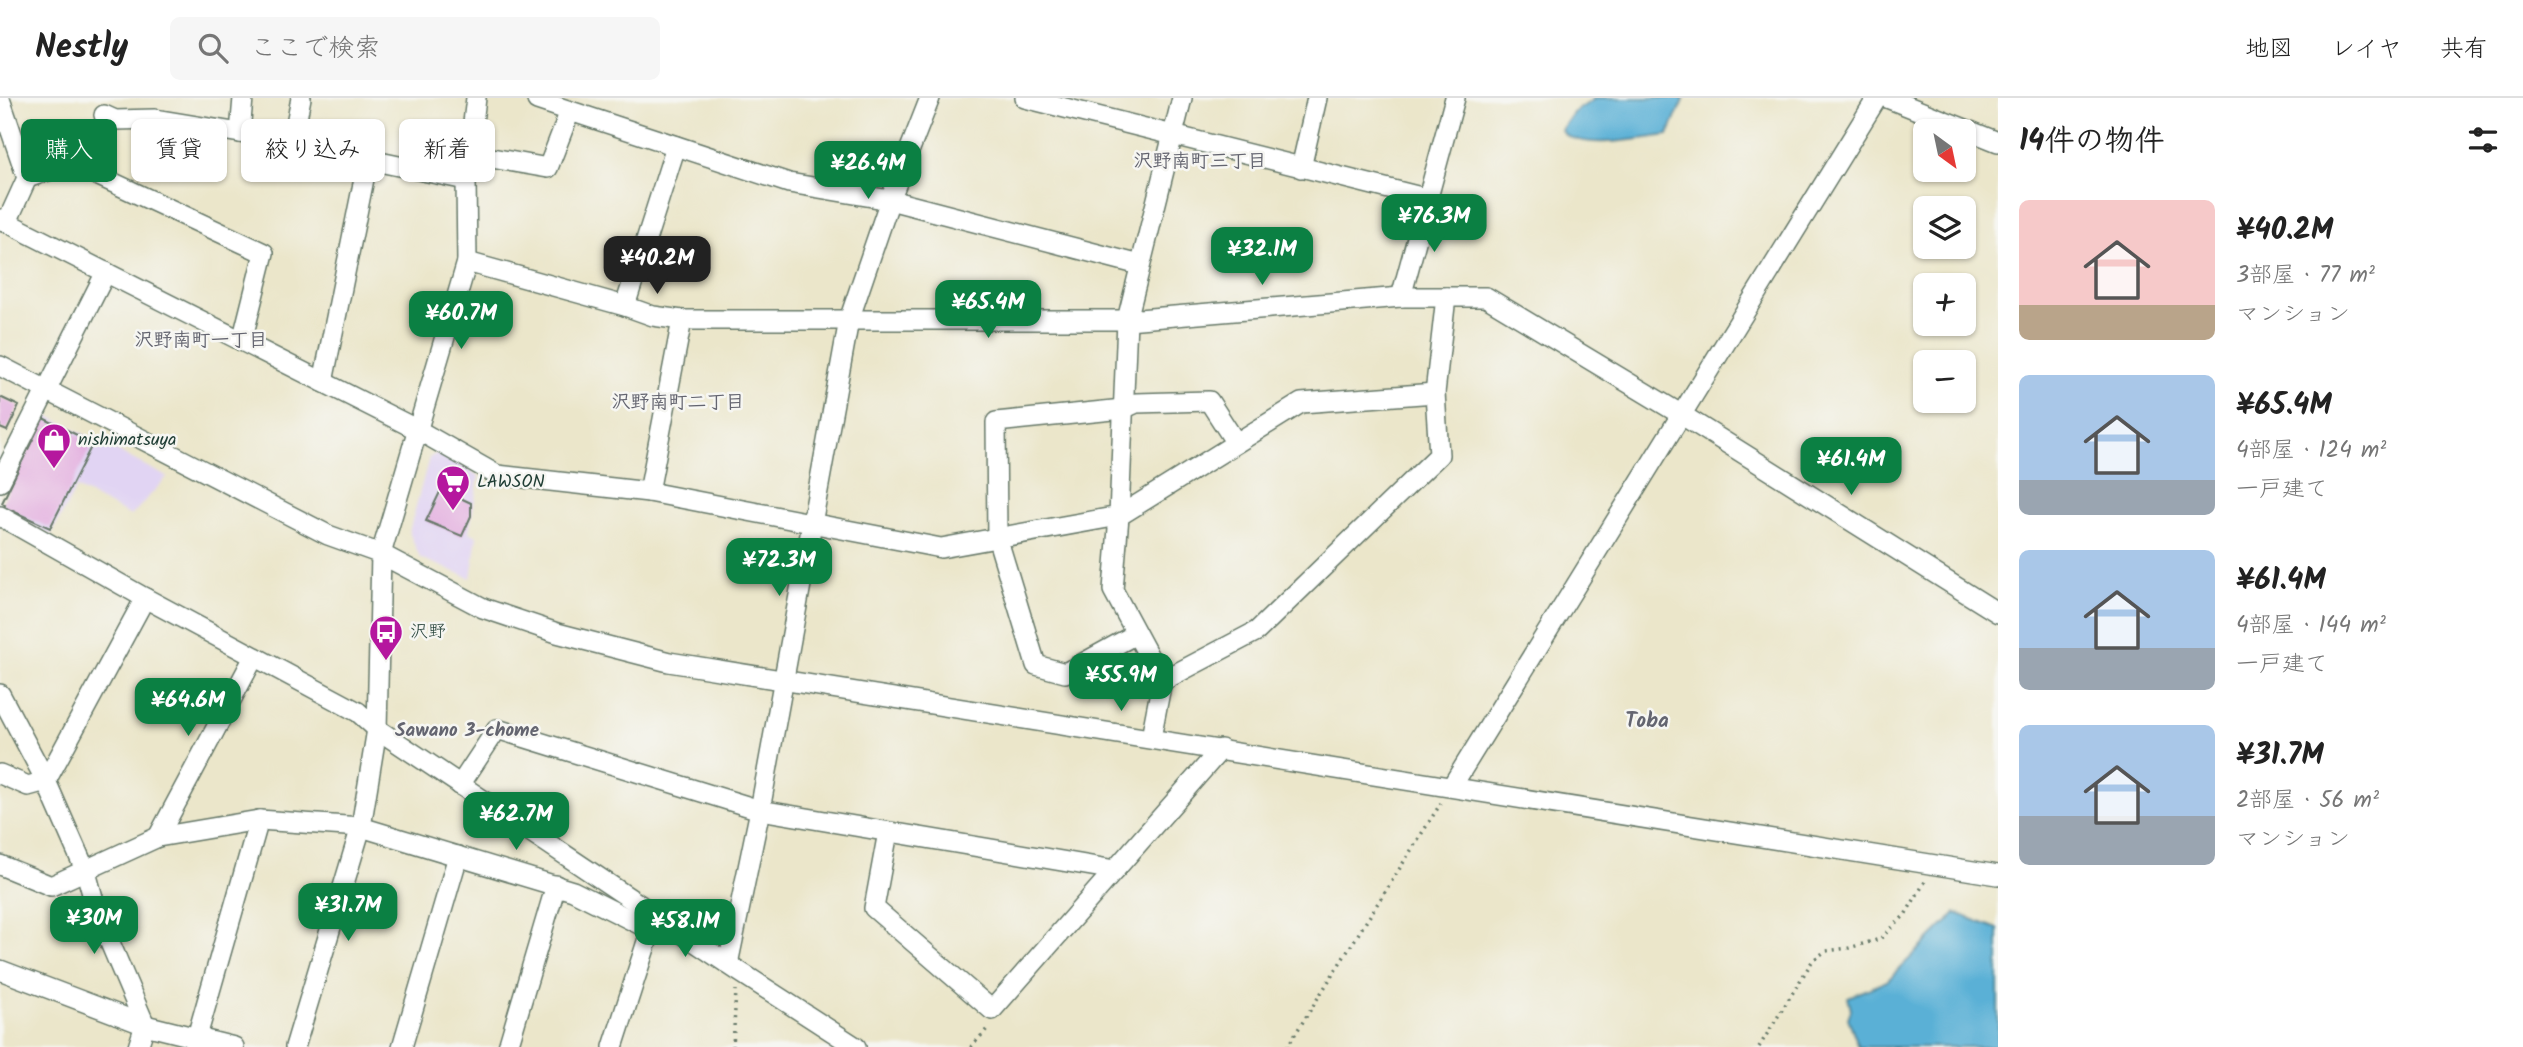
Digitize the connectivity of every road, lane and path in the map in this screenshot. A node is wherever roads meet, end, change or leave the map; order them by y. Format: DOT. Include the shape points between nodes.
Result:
graph roads {
  1 [pos="243,98"];
  2 [pos="300,98"];
  3 [pos="476,98"];
  4 [pos="930,98"];
  5 [pos="1025,98"];
  6 [pos="1182,98"];
  7 [pos="1317,98"];
  8 [pos="1455,98"];
  9 [pos="1877,98"];
  10 [pos="1887,98"];
  11 [pos="0,99"];
  12 [pos="537,100"];
  13 [pos="570,111"];
  14 [pos="104,115"];
  15 [pos="296,119"];
  16 [pos="473,119"];
  17 [pos="240,133"];
  18 [pos="1173,136"];
  19 [pos="1998,142"];
  20 [pos="676,146"];
  21 [pos="495,159"];
  22 [pos="21,160"];
  23 [pos="1300,168"];
  24 [pos="25,182"];
  25 [pos="112,182"];
  26 [pos="363,182"];
  27 [pos="466,182"];
  28 [pos="1429,199"];
  29 [pos="890,200"];
  30 [pos="3,220"];
  31 [pos="467,262"];
  32 [pos="1140,265"];
  33 [pos="106,272"];
  34 [pos="1401,297"];
  35 [pos="1446,297"];
  36 [pos="625,306"];
  37 [pos="682,320"];
  38 [pos="849,320"];
  39 [pos="1127,320"];
  40 [pos="242,341"];
  41 [pos="0,366"];
  42 [pos="323,382"];
  43 [pos="48,390"];
  44 [pos="1435,393"];
  45 [pos="1123,409"];
  46 [pos="1682,415"];
  47 [pos="416,429"];
  48 [pos="1236,443"];
  49 [pos="0,482"];
  50 [pos="649,492"];
  51 [pos="0,516"];
  52 [pos="1119,516"];
  53 [pos="814,524"];
  54 [pos="998,537"];
  55 [pos="381,554"];
  56 [pos="145,598"];
  57 [pos="1998,613"];
  58 [pos="1136,634"];
  59 [pos="254,657"];
  60 [pos="784,679"];
  61 [pos="1161,681"];
  62 [pos="0,694"];
  63 [pos="377,729"];
  64 [pos="1151,738"];
  65 [pos="1221,750"];
  66 [pos="0,775"];
  67 [pos="46,781"];
  68 [pos="460,785"];
  69 [pos="1452,786"];
  70 [pos="760,810"];
  71 [pos="259,820"];
  72 [pos="361,827"];
  73 [pos="888,832"];
  74 [pos="158,838"];
  75 [pos="458,856"];
  76 [pos="0,865"];
  77 [pos="1932,865"];
  78 [pos="1115,870"];
  79 [pos="86,872"];
  80 [pos="1998,875"];
  81 [pos="556,885"];
  82 [pos="653,922"];
  83 [pos="732,967"];
  84 [pos="0,970"];
  85 [pos="992,1010"];
  86 [pos="145,1025"];
  87 [pos="195,1042"];
  88 [pos="138,1047"];
  89 [pos="234,1047"];
  90 [pos="295,1047"];
  91 [pos="402,1047"];
  92 [pos="508,1047"];
  93 [pos="613,1047"];
  94 [pos="733,1047"];
  95 [pos="856,1047"];
  96 [pos="971,1047"];
  97 [pos="1287,1047"];
  98 [pos="1759,1047"];
  1 -- 17 [label="street"];
  2 -- 15 [label="street"];
  3 -- 16 [label="street"];
  4 -- 29 [label="street"];
  5 -- 18 [label="street"];
  6 -- 18 [label="street"];
  7 -- 23 [label="street"];
  8 -- 28 [label="street"];
  9 -- 46 [label="street"];
  10 -- 19 [label="street"];
  11 -- 22 [label="street"];
  12 -- 13 [label="street"];
  13 -- 20 [label="street"];
  13 -- 21 [label="street" via="548,168"];
  14 -- 17 [label="street" via="115,120 156,119"];
  18 -- 23 [label="street"];
  18 -- 32 [label="street"];
  20 -- 29 [label="street" via="789,183"];
  20 -- 36 [label="street"];
  23 -- 28 [label="street"];
  24 -- 30 [label="street"];
  25 -- 40 [label="street" via="264,253"];
  26 -- 42 [label="street"];
  27 -- 31 [label="street"];
  28 -- 34 [label="street"];
  29 -- 32 [label="street"];
  29 -- 38 [label="street"];
  30 -- 33 [label="street"];
  31 -- 36 [label="street"];
  31 -- 47 [label="street"];
  32 -- 39 [label="street"];
  33 -- 40 [label="street"];
  33 -- 43 [label="street"];
  34 -- 35 [label="street"];
  34 -- 39 [label="street"];
  35 -- 44 [label="street"];
  35 -- 46 [label="street" via="1486,297"];
  36 -- 37 [label="street"];
  37 -- 38 [label="street"];
  37 -- 50 [label="street"];
  38 -- 39 [label="street"];
  38 -- 53 [label="street"];
  39 -- 45 [label="street"];
  40 -- 42 [label="street"];
  41 -- 43 [label="street"];
  42 -- 47 [label="street"];
  43 -- 49 [label="street"];
  43 -- 55 [label="street" via="328,535"];
  44 -- 48 [label="street" via="1301,402"];
  44 -- 61 [label="street" via="1440,455 1257,631"];
  45 -- 48 [label="street" via="1136,403 1209,401"];
  45 -- 52 [label="street"];
  45 -- 54 [label="street" via="996,422"];
  46 -- 57 [label="street"];
  46 -- 69 [label="street"];
  47 -- 50 [label="street" via="497,475"];
  47 -- 55 [label="street"];
  48 -- 52 [label="street"];
  50 -- 53 [label="street"];
  51 -- 56 [label="street"];
  52 -- 54 [label="street"];
  52 -- 58 [label="street" via="1113,590"];
  53 -- 54 [label="street" via="941,548"];
  53 -- 60 [label="street"];
  54 -- 58 [label="street" via="1036,665 1065,673"];
  55 -- 60 [label="street" via="483,608 557,633 668,662"];
  55 -- 63 [label="street"];
  56 -- 59 [label="street"];
  56 -- 67 [label="street"];
  58 -- 61 [label="street"];
  59 -- 63 [label="street" via="358,712"];
  59 -- 74 [label="street"];
  60 -- 64 [label="street"];
  60 -- 70 [label="street"];
  61 -- 64 [label="street"];
  62 -- 67 [label="street"];
  63 -- 68 [label="street"];
  63 -- 72 [label="street"];
  64 -- 65 [label="street"];
  65 -- 69 [label="street"];
  65 -- 78 [label="street"];
  66 -- 67 [label="street" via="28,786"];
  67 -- 79 [label="street"];
  68 -- 70 [label="street" via="497,729"];
  68 -- 82 [label="street"];
  69 -- 77 [label="street"];
  69 -- 97 [label="path"];
  70 -- 73 [label="street"];
  70 -- 83 [label="street"];
  71 -- 72 [label="street"];
  71 -- 74 [label="street"];
  71 -- 87 [label="street"];
  72 -- 75 [label="street"];
  72 -- 90 [label="street"];
  73 -- 78 [label="street"];
  73 -- 85 [label="street" via="874,908"];
  74 -- 79 [label="street"];
  75 -- 81 [label="street"];
  75 -- 91 [label="street"];
  76 -- 79 [label="street" via="51,886"];
  77 -- 80 [label="street"];
  77 -- 98 [label="path" via="1905,915 1880,939 1826,950 1813,960"];
  78 -- 85 [label="street"];
  79 -- 86 [label="street" via="97,912"];
  81 -- 82 [label="street"];
  81 -- 92 [label="street"];
  82 -- 83 [label="street"];
  82 -- 93 [label="street"];
  83 -- 94 [label="path"];
  83 -- 95 [label="street"];
  84 -- 86 [label="street"];
  85 -- 96 [label="path" via="993,1022"];
  86 -- 87 [label="street"];
  86 -- 88 [label="street"];
  87 -- 89 [label="street"];
}
